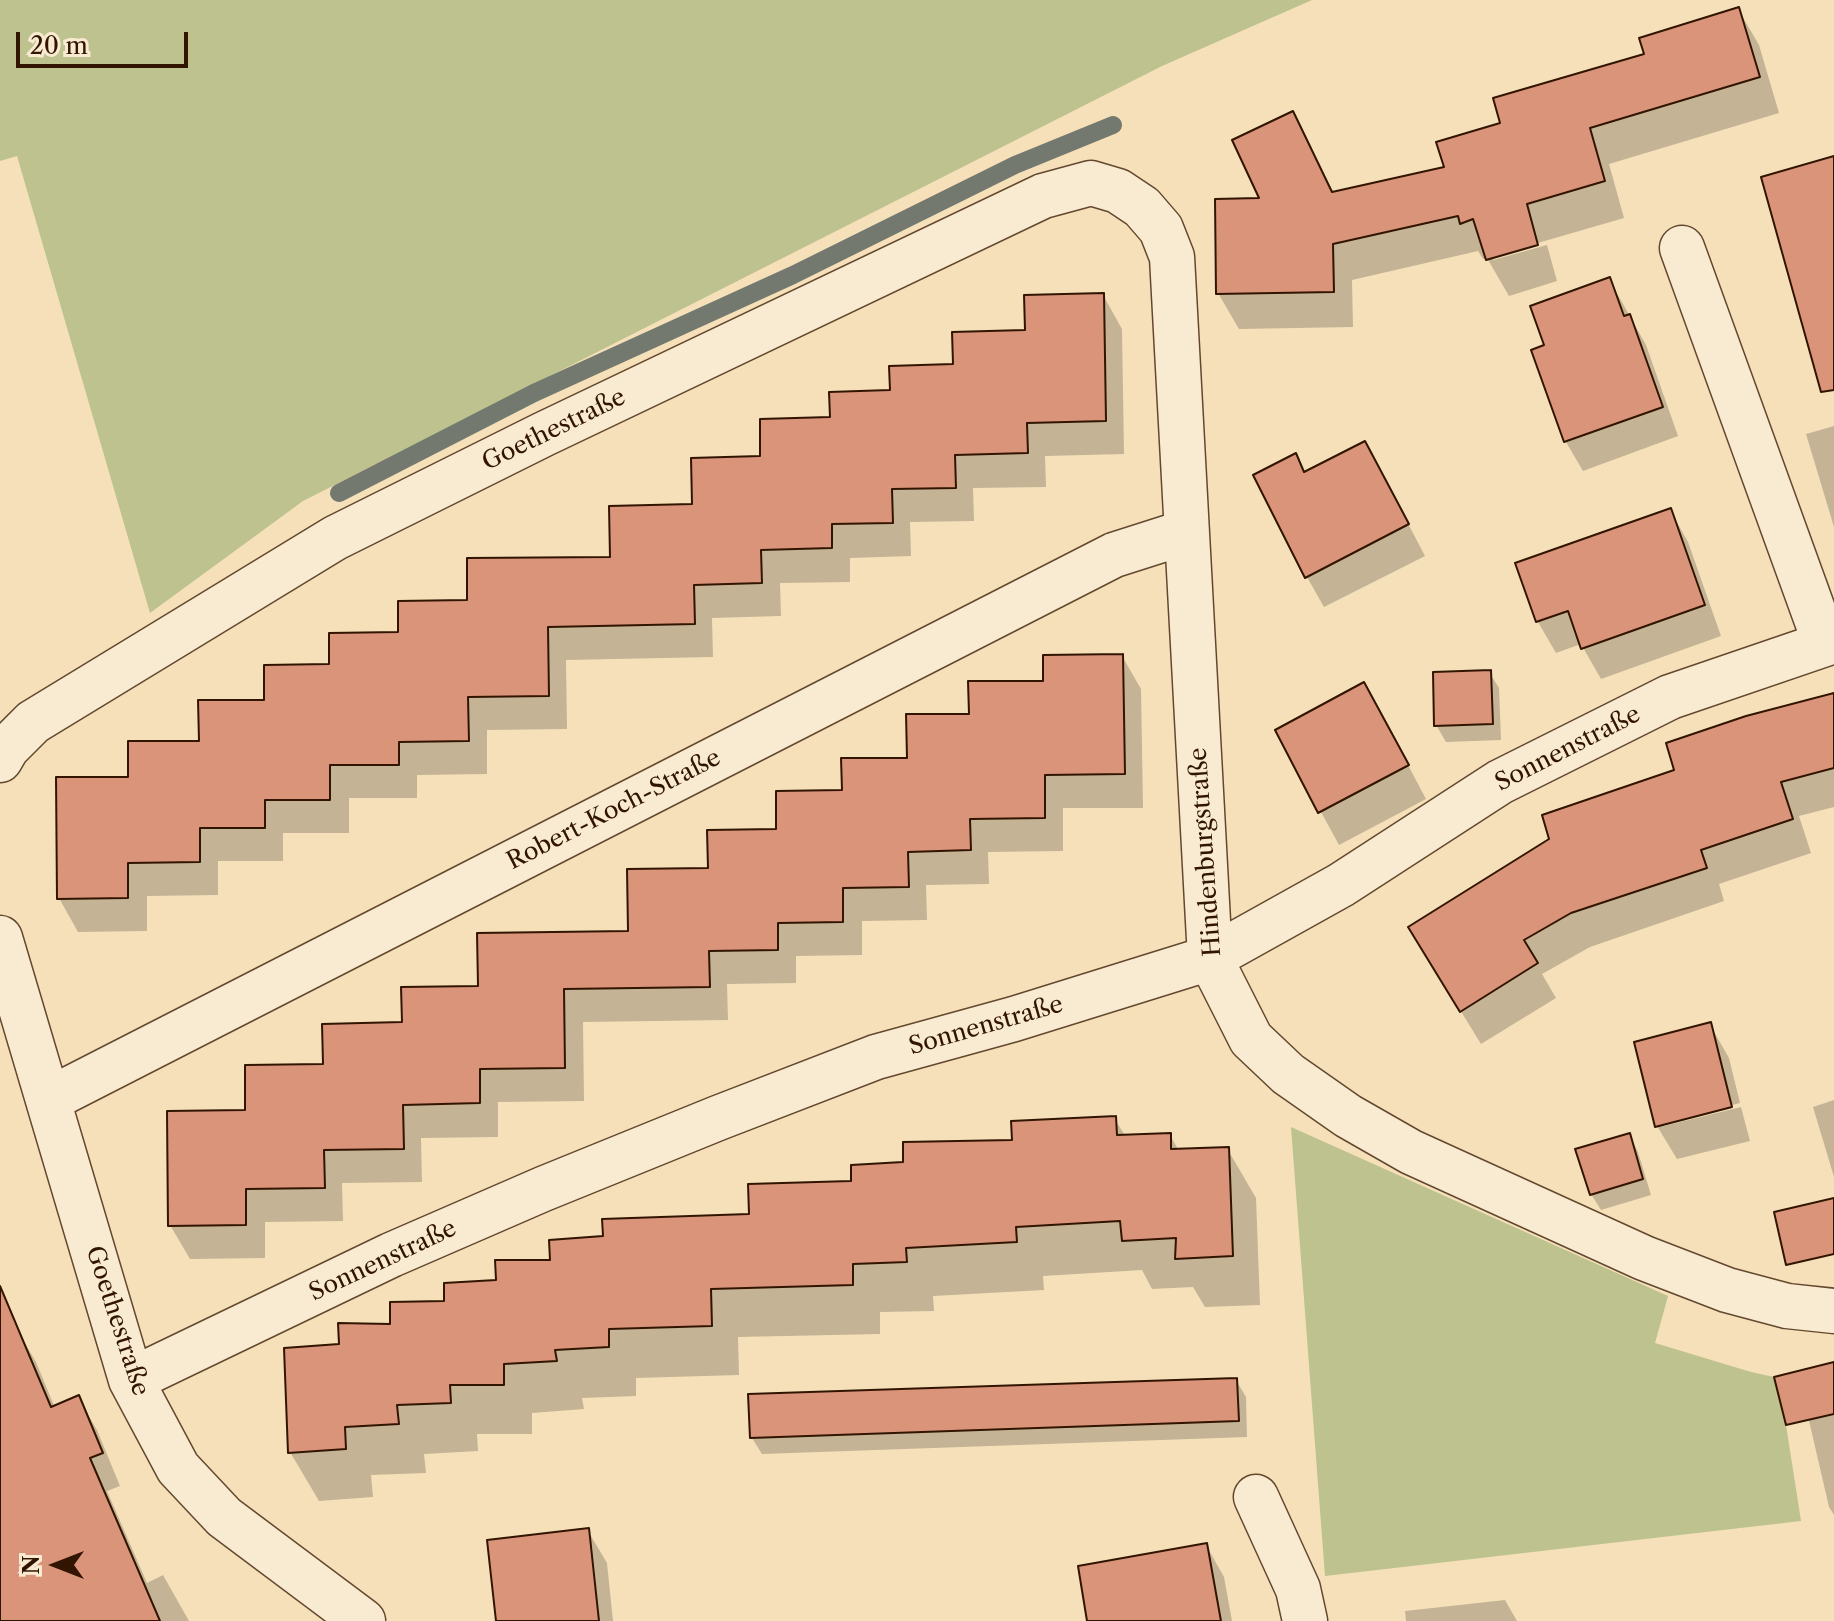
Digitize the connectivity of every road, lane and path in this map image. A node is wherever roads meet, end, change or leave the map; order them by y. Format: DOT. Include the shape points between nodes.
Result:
graph roads {
  1 [pos="1142,207"];
  2 [pos="1682,248"];
  3 [pos="1186,532"];
  4 [pos="1829,642"];
  5 [pos="0,760"];
  6 [pos="0,938"];
  7 [pos="1210,958"];
  8 [pos="48,1100"];
  9 [pos="1834,1311"];
  10 [pos="131,1380"];
  11 [pos="1256,1497"];
  12 [pos="363,1621"];
  13 [pos="1305,1621"];
  1 -- 3 [label="street, Hindenburgstraße" via="1161,229 1172,257"];
  1 -- 5 [label="street, Goethestraße" via="1118,191 1091,183 1043,196 544,434 335,538 33,722"];
  2 -- 4 [label="street, Sonnenstraße"];
  3 -- 7 [label="street, Hindenburgstraße"];
  3 -- 8 [label="street, Robert-Koch-Straße" via="1114,555"];
  4 -- 7 [label="street, Sonnenstraße" via="1670,697 1514,775 1341,885"];
  6 -- 8 [label="street, Goethestraße"];
  7 -- 9 [label="street, Hindenburgstraße" via="1251,1039 1288,1074 1411,1152 1727,1290 1787,1306"];
  7 -- 10 [label="street, Sonnenstraße" via="876,1057 718,1118 391,1255"];
  8 -- 10 [label="street, Goethestraße"];
  10 -- 12 [label="street, Goethestraße" via="178,1468 224,1517"];
  11 -- 13 [label="street" via="1298,1589"];
}
